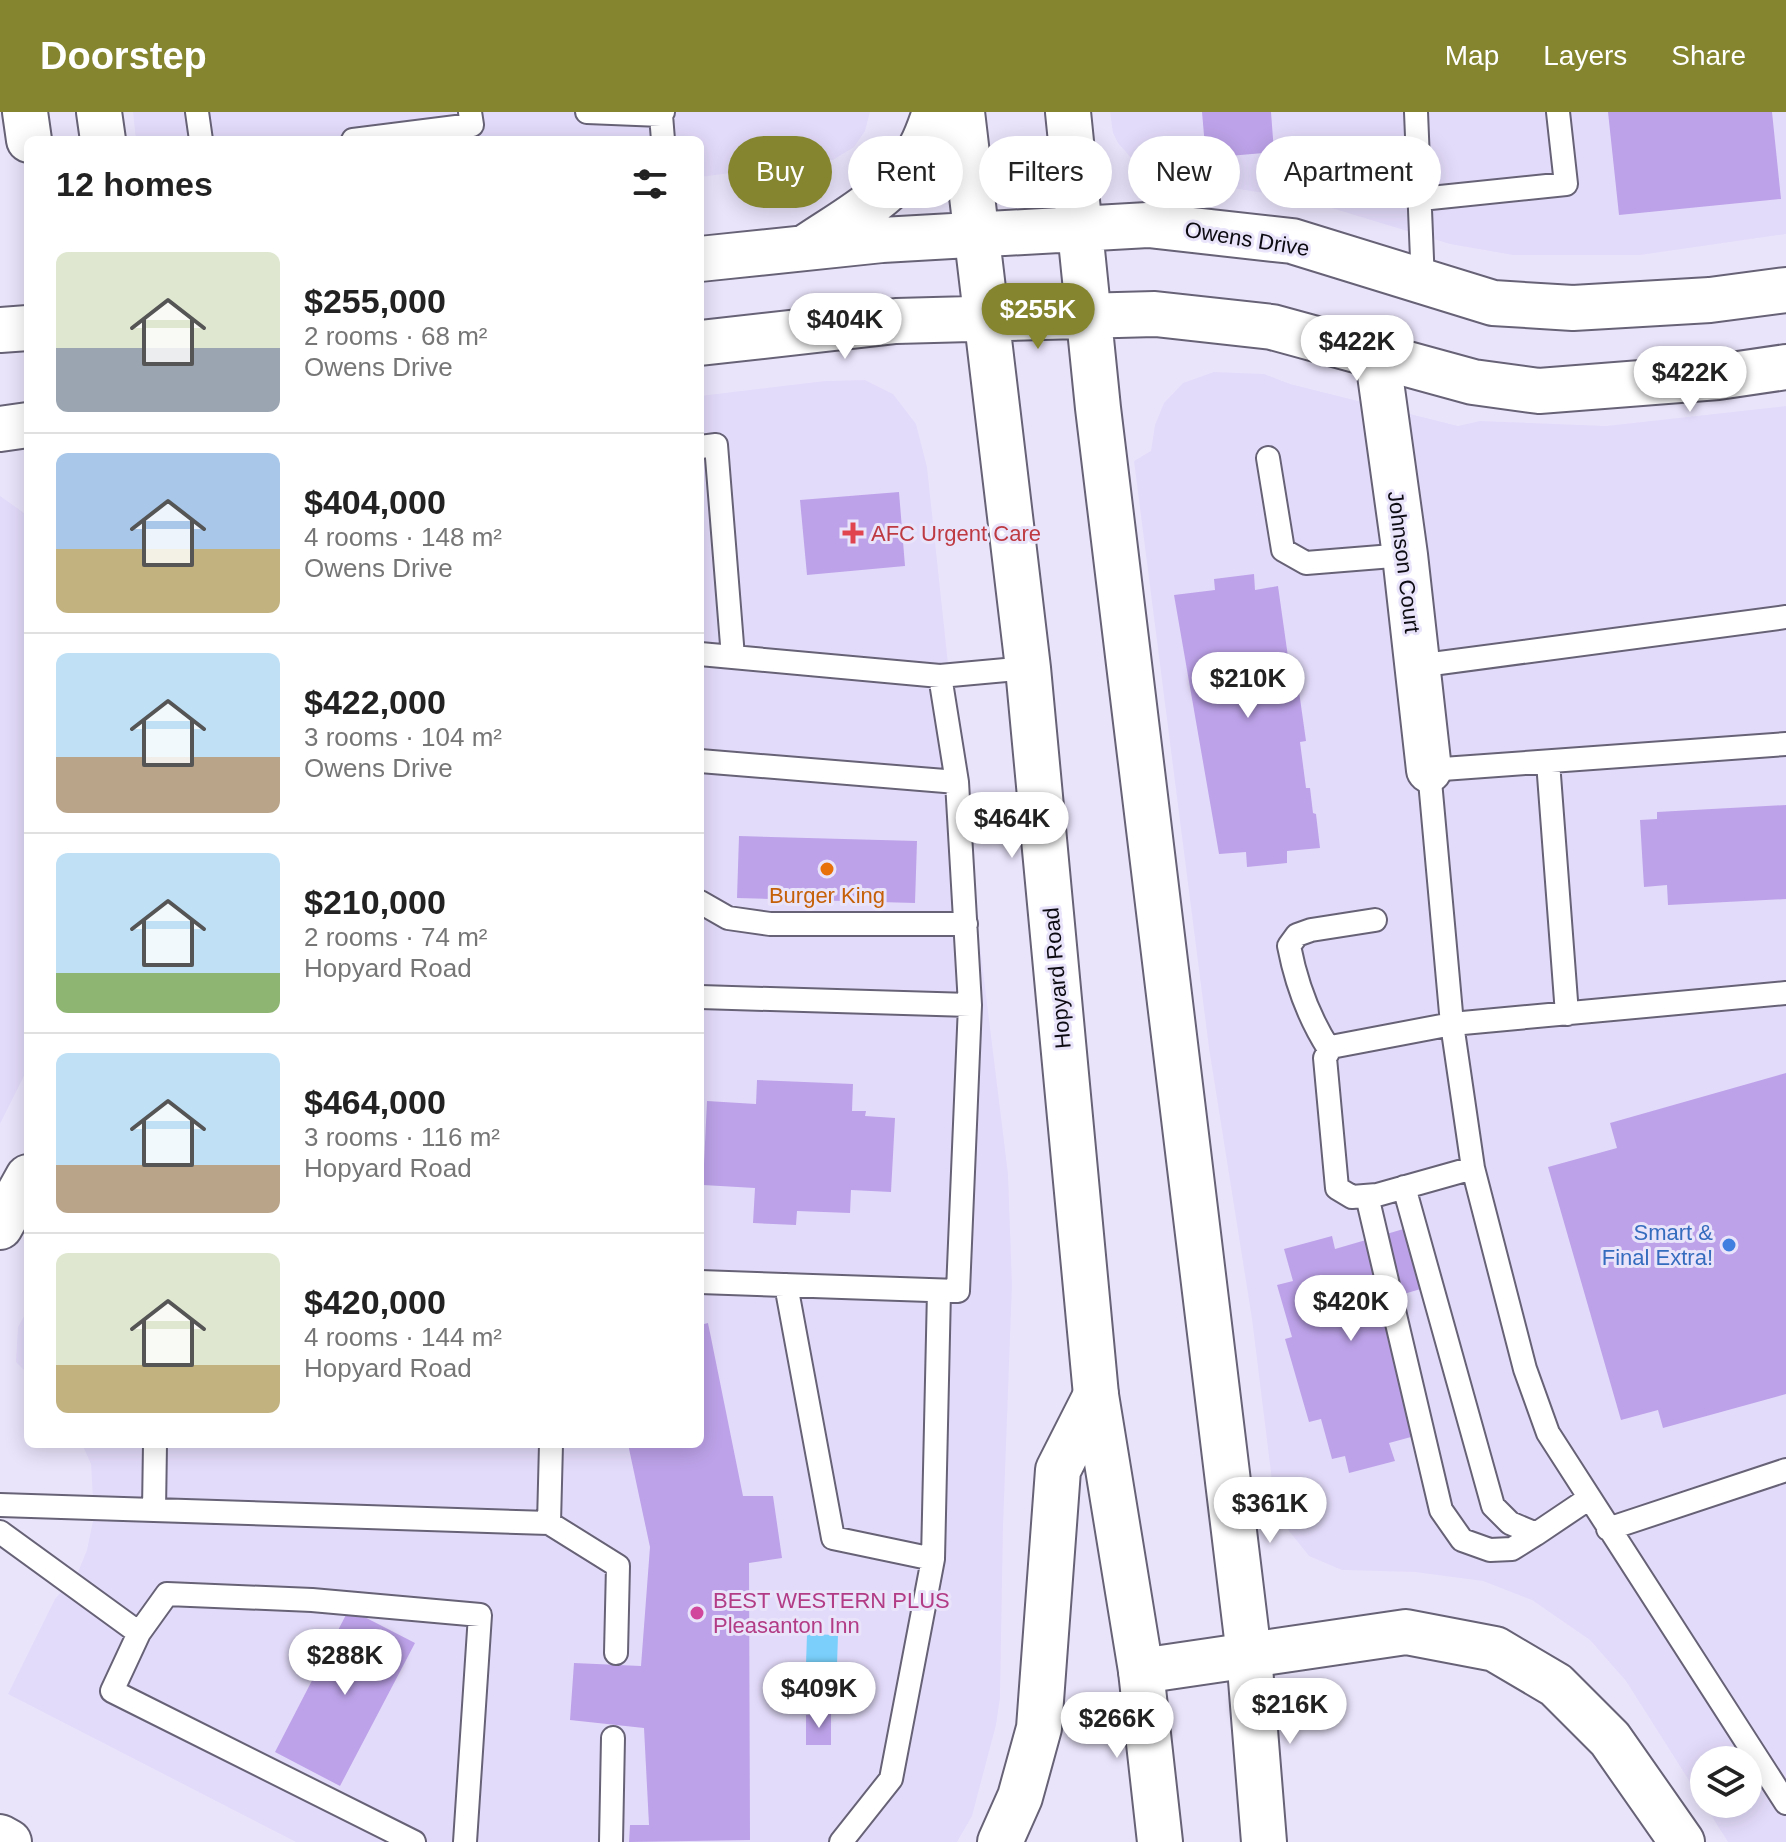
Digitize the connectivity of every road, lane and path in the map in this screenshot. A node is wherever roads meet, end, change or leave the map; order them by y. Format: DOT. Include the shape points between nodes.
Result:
graph roads {
  1 [pos="25,112"];
  2 [pos="99,112"];
  3 [pos="197,112"];
  4 [pos="470,112"];
  5 [pos="587,112"];
  6 [pos="935,112"];
  7 [pos="962,112"];
  8 [pos="1068,112"];
  9 [pos="1416,112"];
  10 [pos="1558,112"];
  11 [pos="662,114"];
  12 [pos="28,136"];
  13 [pos="102,136"];
  14 [pos="200,136"];
  15 [pos="424,136"];
  16 [pos="663,136"];
  17 [pos="1417,136"];
  18 [pos="1441,197"];
  19 [pos="1421,208"];
  20 [pos="1079,229"];
  21 [pos="977,235"];
  22 [pos="804,248"];
  23 [pos="704,259"];
  24 [pos="1423,283"];
  25 [pos="1786,290"];
  26 [pos="1088,316"];
  27 [pos="986,319"];
  28 [pos="24,328"];
  29 [pos="0,330"];
  30 [pos="704,343"];
  31 [pos="1377,353"];
  32 [pos="1775,362"];
  33 [pos="24,426"];
  34 [pos="0,429"];
  35 [pos="704,446"];
  36 [pos="1268,458"];
  37 [pos="1405,555"];
  38 [pos="1786,617"];
  39 [pos="704,654"];
  40 [pos="733,657"];
  41 [pos="1417,666"];
  42 [pos="1028,668"];
  43 [pos="940,676"];
  44 [pos="1786,744"];
  45 [pos="704,761"];
  46 [pos="1548,762"];
  47 [pos="1429,770"];
  48 [pos="957,782"];
  49 [pos="704,904"];
  50 [pos="1375,920"];
  51 [pos="966,924"];
  52 [pos="1786,993"];
  53 [pos="704,997"];
  54 [pos="970,1005"];
  55 [pos="1567,1014"];
  56 [pos="1452,1024"];
  57 [pos="1329,1049"];
  58 [pos="1473,1168"];
  59 [pos="24,1184"];
  60 [pos="1404,1187"];
  61 [pos="1367,1196"];
  62 [pos="0,1227"];
  63 [pos="704,1282"];
  64 [pos="786,1285"];
  65 [pos="939,1291"];
  66 [pos="1096,1395"];
  67 [pos="155,1448"];
  68 [pos="551,1448"];
  69 [pos="1786,1470"];
  70 [pos="1588,1499"];
  71 [pos="0,1505"];
  72 [pos="154,1510"];
  73 [pos="549,1523"];
  74 [pos="1608,1529"];
  75 [pos="0,1532"];
  76 [pos="1536,1534"];
  77 [pos="933,1559"];
  78 [pos="139,1633"];
  79 [pos="616,1653"];
  80 [pos="1249,1655"];
  81 [pos="1141,1671"];
  82 [pos="613,1738"];
  83 [pos="1786,1803"];
  84 [pos="414,1842"];
  85 [pos="465,1842"];
  86 [pos="611,1842"];
  87 [pos="841,1842"];
  88 [pos="1000,1842"];
  89 [pos="1160,1842"];
  90 [pos="1264,1842"];
  91 [pos="1682,1842"];
  1 -- 12 [label="main road"];
  2 -- 13 [label="main road"];
  3 -- 14 [label="lane"];
  4 -- 15 [label="lane" via="472,125"];
  5 -- 11 [label="lane"];
  6 -- 22 [label="main road" via="920,150 900,176 878,198"];
  7 -- 21 [label="main road, Hopyard Road"];
  8 -- 20 [label="main road"];
  9 -- 17 [label="lane"];
  10 -- 18 [label="lane" via="1566,184"];
  11 -- 16 [label="lane"];
  19 -- 24 [label="lane"];
  20 -- 21 [label="main road, Owens Drive"];
  20 -- 24 [label="main road, Owens Drive" via="1148,225 1292,241"];
  20 -- 26 [label="main road"];
  21 -- 22 [label="main road, Owens Drive"];
  21 -- 27 [label="main road, Hopyard Road"];
  22 -- 23 [label="main road, Owens Drive"];
  24 -- 25 [label="main road, Owens Drive" via="1493,303 1573,308"];
  26 -- 27 [label="main road"];
  26 -- 31 [label="main road" via="1155,314 1272,327"];
  26 -- 80 [label="main road"];
  27 -- 30 [label="main road" via="896,321"];
  27 -- 42 [label="main road, Hopyard Road"];
  28 -- 29 [label="main road"];
  31 -- 32 [label="main road" via="1473,382 1539,391"];
  31 -- 37 [label="main road, Johnson Court"];
  33 -- 34 [label="main road"];
  35 -- 40 [label="lane" via="716,445"];
  36 -- 37 [label="lane" via="1283,550 1306,563"];
  37 -- 41 [label="main road, Johnson Court"];
  38 -- 41 [label="lane"];
  39 -- 40 [label="lane"];
  40 -- 43 [label="lane"];
  41 -- 47 [label="main road, Johnson Court"];
  42 -- 43 [label="lane"];
  42 -- 66 [label="main road, Hopyard Road"];
  43 -- 48 [label="lane"];
  44 -- 46 [label="lane"];
  45 -- 48 [label="lane"];
  46 -- 47 [label="lane"];
  46 -- 55 [label="lane"];
  47 -- 56 [label="lane"];
  48 -- 51 [label="lane"];
  49 -- 51 [label="lane" via="728,918 770,924"];
  50 -- 57 [label="lane" via="1311,930 1297,935 1289,946 1315,1027"];
  51 -- 54 [label="lane"];
  52 -- 55 [label="lane"];
  53 -- 54 [label="lane"];
  54 -- 65 [label="lane" via="958,1291"];
  55 -- 56 [label="lane"];
  56 -- 57 [label="lane"];
  56 -- 58 [label="lane"];
  57 -- 61 [label="lane" via="1325,1058 1337,1188 1352,1197"];
  58 -- 60 [label="lane"];
  58 -- 70 [label="lane" via="1525,1369 1548,1433"];
  59 -- 62 [label="main road"];
  60 -- 61 [label="lane"];
  60 -- 76 [label="lane" via="1493,1506 1510,1523"];
  61 -- 76 [label="lane" via="1441,1510 1462,1540 1490,1550 1512,1549"];
  63 -- 64 [label="lane"];
  64 -- 65 [label="lane"];
  64 -- 77 [label="lane" via="833,1538"];
  65 -- 77 [label="lane"];
  66 -- 81 [label="main road, Hopyard Road"];
  66 -- 88 [label="main road" via="1058,1470 1039,1728 1020,1797"];
  67 -- 72 [label="lane"];
  68 -- 73 [label="lane"];
  69 -- 74 [label="lane"];
  70 -- 74 [label="lane"];
  70 -- 76 [label="lane"];
  71 -- 72 [label="lane"];
  72 -- 73 [label="lane"];
  73 -- 79 [label="lane" via="618,1566"];
  74 -- 83 [label="lane"];
  75 -- 78 [label="lane"];
  77 -- 87 [label="lane" via="891,1779"];
  78 -- 84 [label="lane" via="112,1691"];
  78 -- 85 [label="lane" via="167,1594 480,1615"];
  80 -- 81 [label="main road"];
  80 -- 90 [label="main road"];
  80 -- 91 [label="main road" via="1406,1632 1495,1649 1556,1685 1610,1739"];
  81 -- 89 [label="main road, Hopyard Road"];
  82 -- 86 [label="lane"];
}
